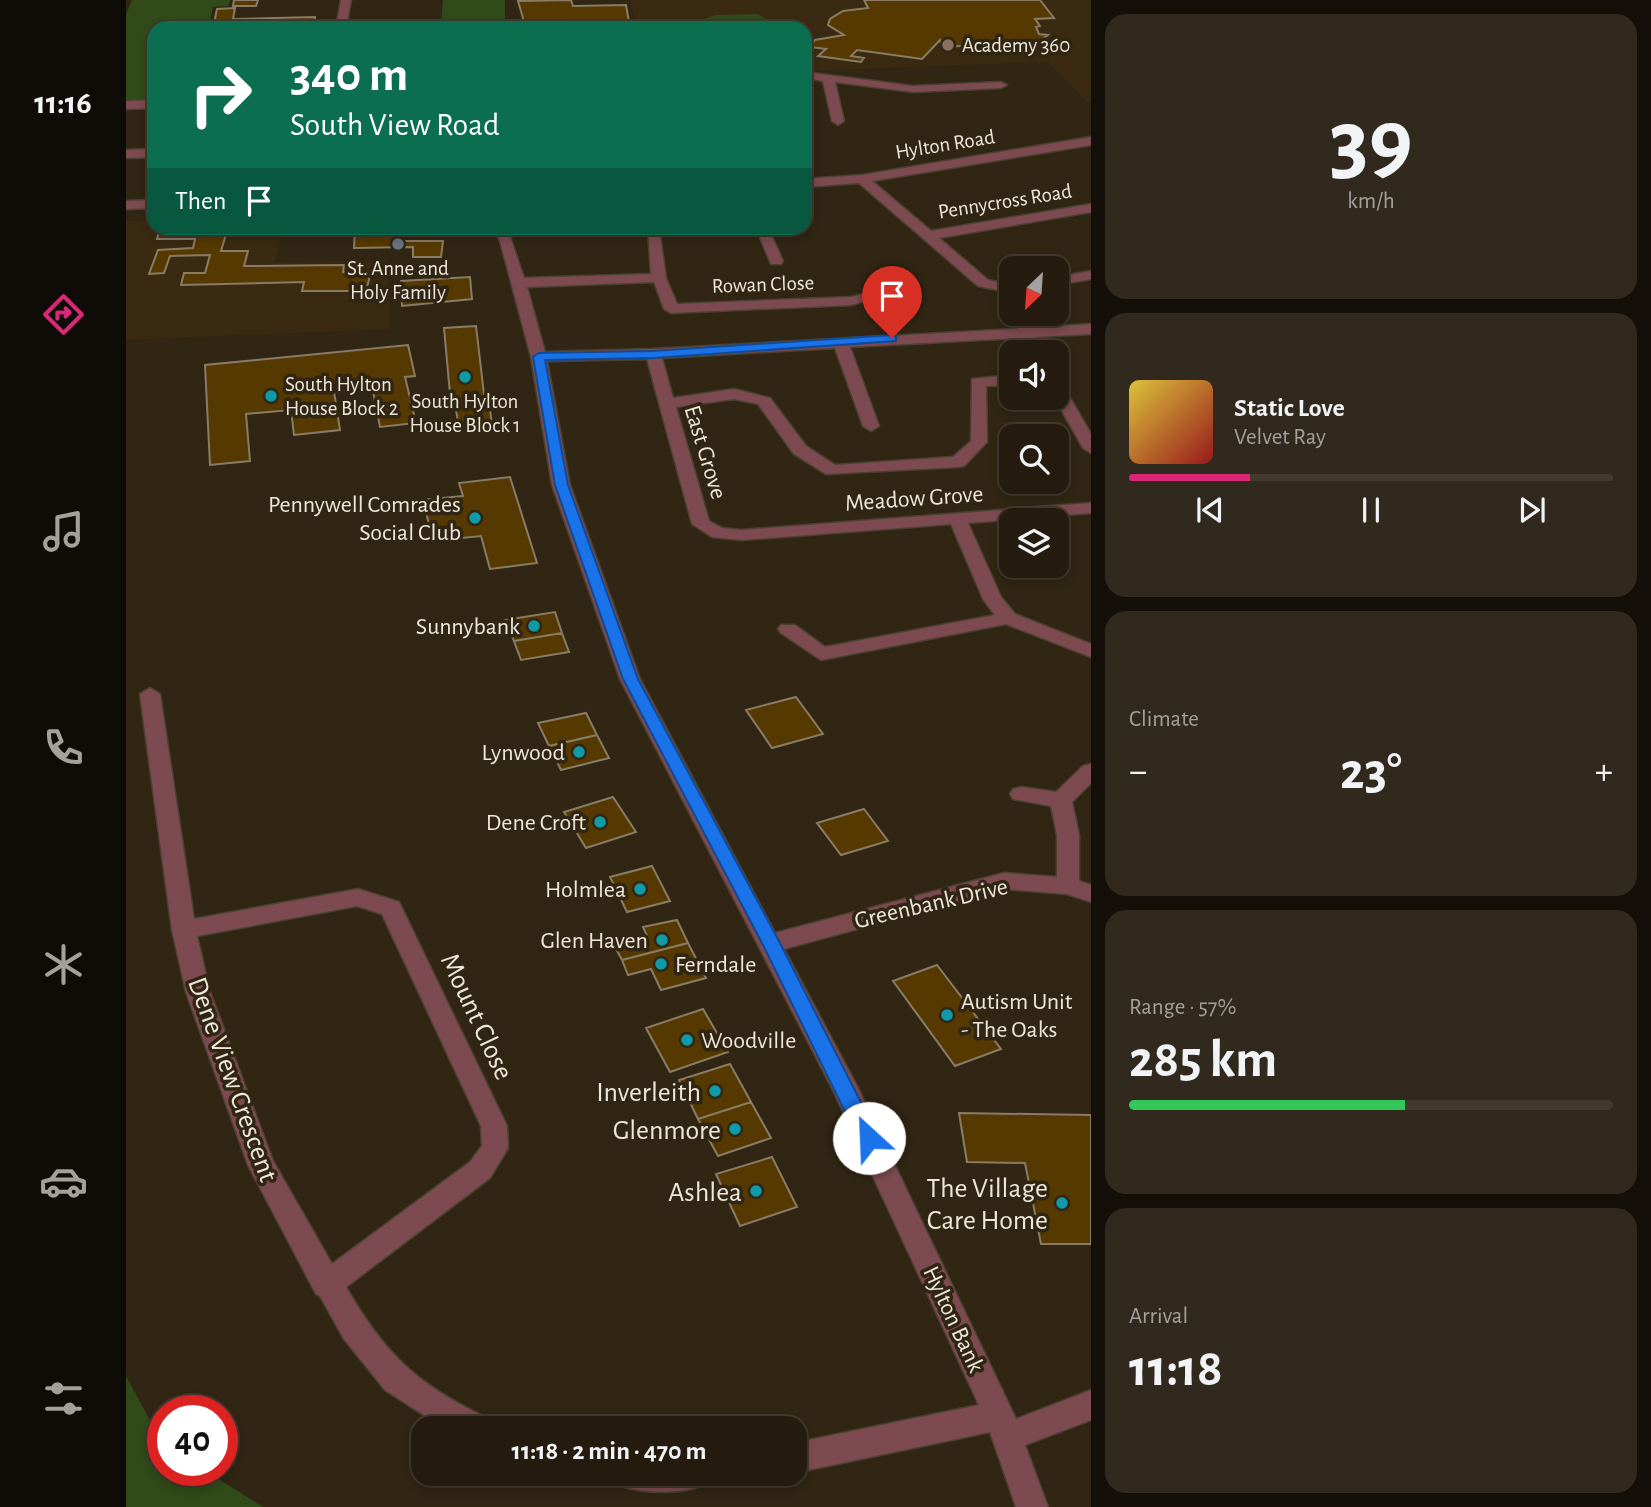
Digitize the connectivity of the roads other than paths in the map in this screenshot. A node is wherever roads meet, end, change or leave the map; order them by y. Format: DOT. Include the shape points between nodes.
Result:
graph roads {
  1 [pos="346,0"];
  2 [pos="342,21"];
  3 [pos="812,76"];
  4 [pos="828,77"];
  5 [pos="1001,85"];
  6 [pos="951,87"];
  7 [pos="147,104"];
  8 [pos="962,104"];
  9 [pos="126,105"];
  10 [pos="838,121"];
  11 [pos="1091,141"];
  12 [pos="147,153"];
  13 [pos="126,154"];
  14 [pos="862,178"];
  15 [pos="812,182"];
  16 [pos="147,204"];
  17 [pos="126,205"];
  18 [pos="1091,208"];
  19 [pos="507,235"];
  20 [pos="653,235"];
  21 [pos="765,235"];
  22 [pos="926,236"];
  23 [pos="776,261"];
  24 [pos="1091,275"];
  25 [pos="659,278"];
  26 [pos="1069,279"];
  27 [pos="518,283"];
  28 [pos="999,286"];
  29 [pos="888,292"];
  30 [pos="1091,329"];
  31 [pos="1023,330"];
  32 [pos="1029,340"];
  33 [pos="840,341"];
  34 [pos="653,355"];
  35 [pos="539,357"];
  36 [pos="999,381"];
  37 [pos="666,404"];
  38 [pos="1069,410"];
  39 [pos="871,426"];
  40 [pos="1091,448"];
  41 [pos="1091,508"];
  42 [pos="958,520"];
  43 [pos="741,535"];
  44 [pos="1008,618"];
  45 [pos="788,629"];
  46 [pos="1091,651"];
  47 [pos="150,694"];
  48 [pos="1091,771"];
  49 [pos="1021,794"];
  50 [pos="1061,800"];
  51 [pos="1069,886"];
  52 [pos="1091,894"];
  53 [pos="184,930"];
  54 [pos="771,943"];
  55 [pos="326,1285"];
  56 [pos="1091,1405"];
  57 [pos="451,1416"];
  58 [pos="1003,1426"];
  59 [pos="807,1456"];
  60 [pos="1032,1507"];
  1 -- 2 [label="street"];
  3 -- 4 [label="street"];
  4 -- 6 [label="street" via="913,89"];
  4 -- 10 [label="street"];
  5 -- 6 [label="street"];
  6 -- 8 [label="street"];
  7 -- 9 [label="street"];
  11 -- 14 [label="street, Hylton Road"];
  12 -- 13 [label="street"];
  14 -- 15 [label="street, Hylton Road"];
  14 -- 22 [label="street"];
  16 -- 17 [label="street"];
  18 -- 22 [label="street, Pennycross Road"];
  19 -- 27 [label="street, Hylton Bank"];
  20 -- 25 [label="street, Rowan Close"];
  21 -- 23 [label="street, Rowan Close"];
  22 -- 28 [label="street" via="983,283"];
  24 -- 26 [label="street"];
  25 -- 27 [label="street"];
  25 -- 29 [label="street, Rowan Close" via="671,309 851,301"];
  27 -- 35 [label="street, Hylton Bank"];
  30 -- 31 [label="street"];
  31 -- 32 [label="street"];
  31 -- 33 [label="street"];
  33 -- 34 [label="street"];
  33 -- 39 [label="street"];
  34 -- 35 [label="street"];
  34 -- 37 [label="street, East Grove"];
  35 -- 54 [label="street, Hylton Bank" via="561,485 630,679"];
  36 -- 37 [label="street" via="978,382 979,442 958,462 832,470 800,450 764,401 734,394"];
  37 -- 43 [label="street, East Grove" via="701,524 718,533"];
  38 -- 40 [label="street"];
  41 -- 42 [label="street, Meadow Grove"];
  42 -- 43 [label="street, Meadow Grove"];
  42 -- 44 [label="street" via="992,599"];
  44 -- 45 [label="street" via="821,653"];
  44 -- 46 [label="street"];
  47 -- 53 [label="street, Dene View Crescent"];
  48 -- 50 [label="street"];
  49 -- 50 [label="street"];
  50 -- 51 [label="street" via="1068,835"];
  51 -- 52 [label="street, Greenbank Drive"];
  51 -- 54 [label="street, Greenbank Drive" via="1004,881"];
  53 -- 55 [label="street, Dene View Crescent" via="198,992 261,1165"];
  53 -- 55 [label="street, Mount Close" via="358,897 391,908 494,1126 495,1148 480,1170"];
  54 -- 58 [label="street, Hylton Bank" via="845,1088"];
  55 -- 57 [label="street, Dene View Crescent" via="354,1329 396,1380"];
  56 -- 58 [label="street"];
  58 -- 59 [label="street"];
  58 -- 60 [label="street, Hylton Bank"];
}
